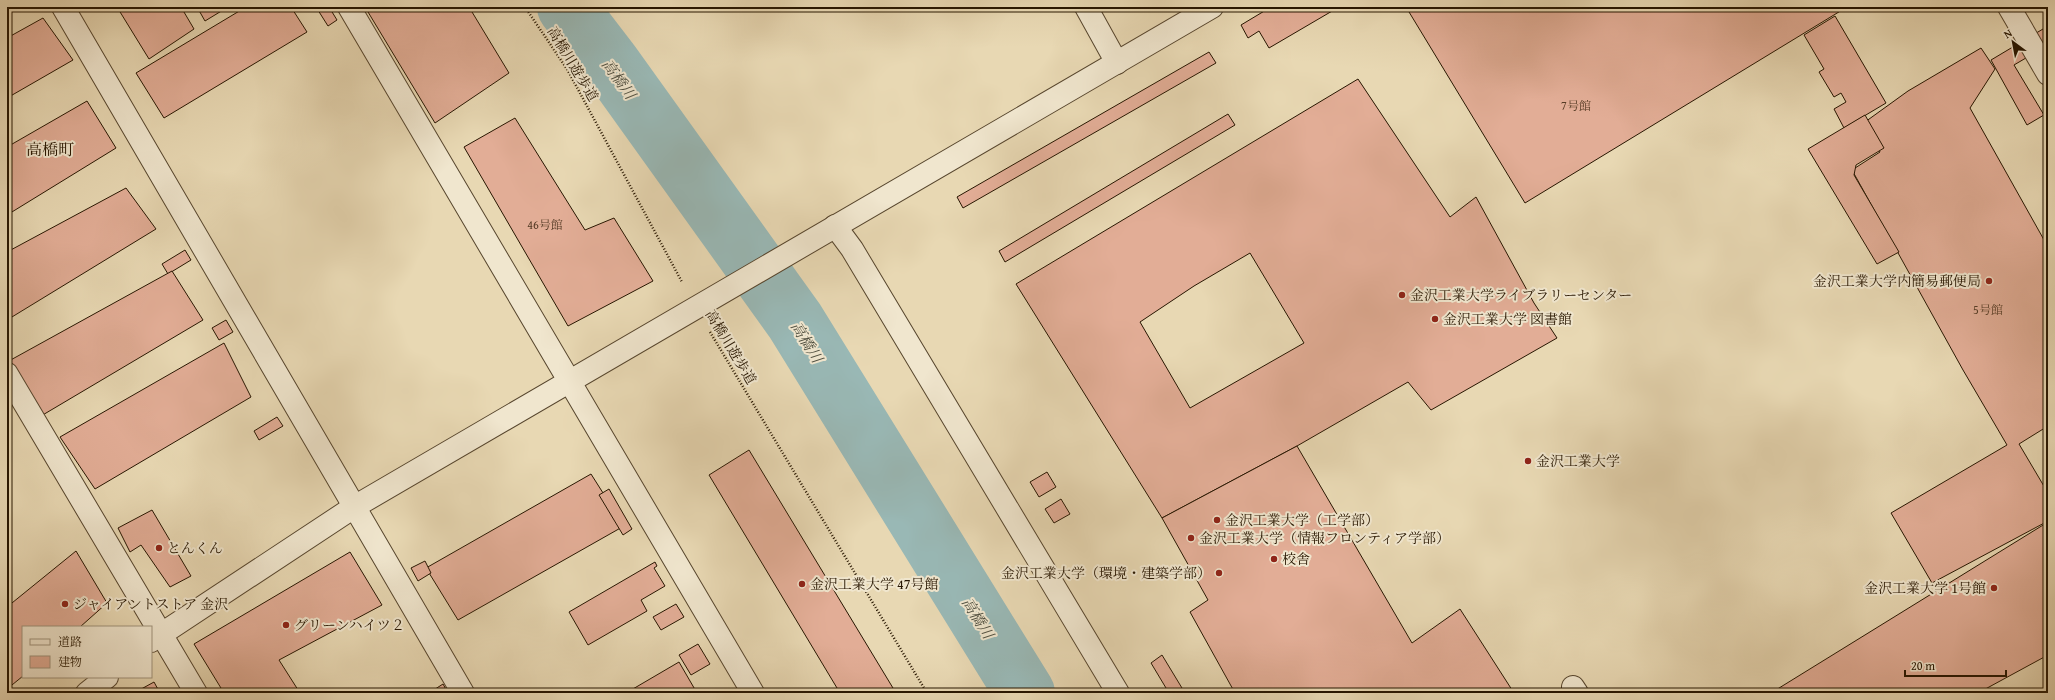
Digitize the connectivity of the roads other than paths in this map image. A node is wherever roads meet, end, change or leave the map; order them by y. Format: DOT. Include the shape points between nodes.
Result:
graph roads {
  1 [pos="63,7"];
  2 [pos="349,7"];
  3 [pos="1086,7"];
  4 [pos="1212,7"];
  5 [pos="2009,7"];
  6 [pos="1117,63"];
  7 [pos="2048,74"];
  8 [pos="835,226"];
  9 [pos="7,374"];
  10 [pos="569,382"];
  11 [pos="354,508"];
  12 [pos="150,626"];
  13 [pos="156,637"];
  14 [pos="106,678"];
  15 [pos="87,693"];
  16 [pos="196,693"];
  17 [pos="464,693"];
  18 [pos="752,693"];
  19 [pos="1118,693"];
  1 -- 11 [label="street"];
  2 -- 10 [label="street"];
  3 -- 6 [label="street"];
  4 -- 6 [label="street"];
  5 -- 7 [label="street"];
  6 -- 8 [label="street"];
  8 -- 10 [label="street"];
  8 -- 19 [label="street" via="852,249"];
  9 -- 12 [label="street"];
  10 -- 11 [label="street"];
  10 -- 18 [label="street"];
  11 -- 13 [label="street"];
  11 -- 17 [label="street"];
  13 -- 16 [label="street"];
  14 -- 15 [label="street"];
}
